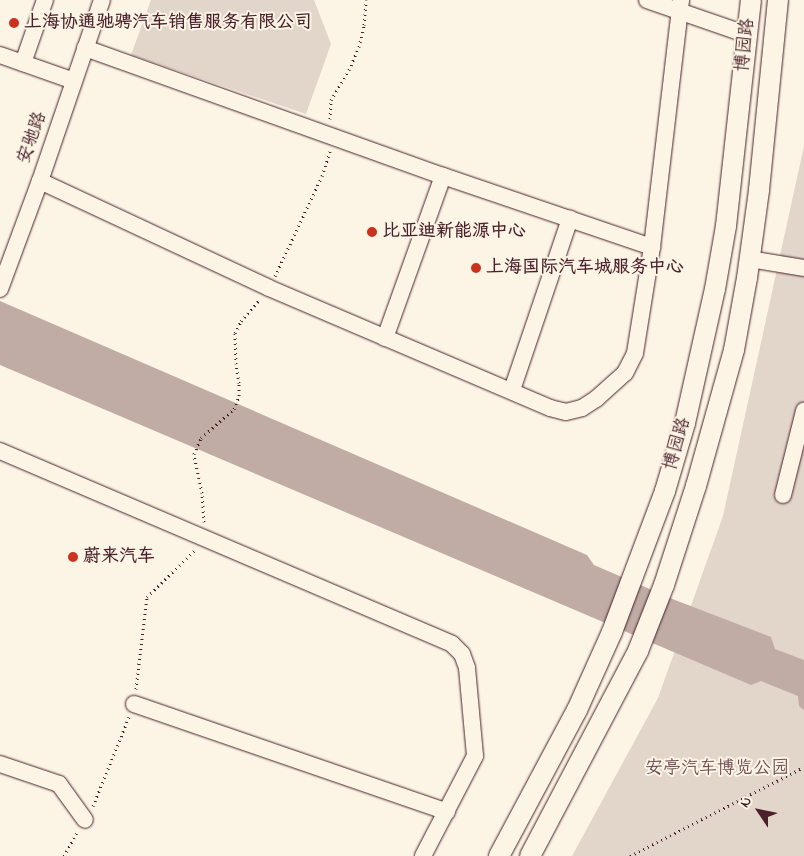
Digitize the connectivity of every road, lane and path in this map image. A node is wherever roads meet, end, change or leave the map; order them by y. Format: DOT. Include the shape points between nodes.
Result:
graph roads {
  1 [pos="45,0"];
  2 [pos="102,0"];
  3 [pos="647,0"];
  4 [pos="751,0"];
  5 [pos="778,0"];
  6 [pos="680,6"];
  7 [pos="748,34"];
  8 [pos="85,48"];
  9 [pos="0,54"];
  10 [pos="23,63"];
  11 [pos="74,81"];
  12 [pos="443,176"];
  13 [pos="40,181"];
  14 [pos="570,220"];
  15 [pos="652,247"];
  16 [pos="749,259"];
  17 [pos="804,268"];
  18 [pos="1,285"];
  19 [pos="269,288"];
  20 [pos="385,338"];
  21 [pos="512,390"];
  22 [pos="804,411"];
  23 [pos="0,452"];
  24 [pos="783,495"];
  25 [pos="205,540"];
  26 [pos="134,704"];
  27 [pos="0,764"];
  28 [pos="804,767"];
  29 [pos="447,812"];
  30 [pos="85,820"];
  31 [pos="424,856"];
  32 [pos="498,856"];
  33 [pos="530,856"];
  34 [pos="630,856"];
  1 -- 10 [label="street"];
  2 -- 8 [label="street, 安驰路"];
  3 -- 6 [label="street"];
  4 -- 7 [label="main road, 博园路"];
  5 -- 16 [label="main road, 博园路"];
  6 -- 7 [label="street"];
  6 -- 15 [label="street"];
  7 -- 32 [label="main road, 博园路" via="726,226 685,423 664,491 612,632 577,710"];
  8 -- 11 [label="street, 安驰路"];
  8 -- 12 [label="street"];
  9 -- 10 [label="street"];
  10 -- 11 [label="street"];
  11 -- 13 [label="street, 安驰路"];
  12 -- 14 [label="street"];
  12 -- 20 [label="street"];
  13 -- 18 [label="street, 安驰路"];
  13 -- 19 [label="street"];
  14 -- 15 [label="street"];
  14 -- 21 [label="street"];
  15 -- 21 [label="street" via="636,353 625,373 596,399 582,408 566,412"];
  16 -- 17 [label="street"];
  16 -- 33 [label="main road, 博园路" via="734,350 664,585 638,651"];
  19 -- 20 [label="street"];
  19 -- 25 [label="path" via="241,321 235,334 239,390 234,409 201,438 194,454 202,493"];
  20 -- 21 [label="street"];
  22 -- 24 [label="street"];
  23 -- 25 [label="street"];
  25 -- 29 [label="street" via="452,644 462,654 467,668 475,756"];
  26 -- 29 [label="street"];
  27 -- 30 [label="street" via="59,784"];
  28 -- 34 [label="path"];
  29 -- 31 [label="street"];
}
